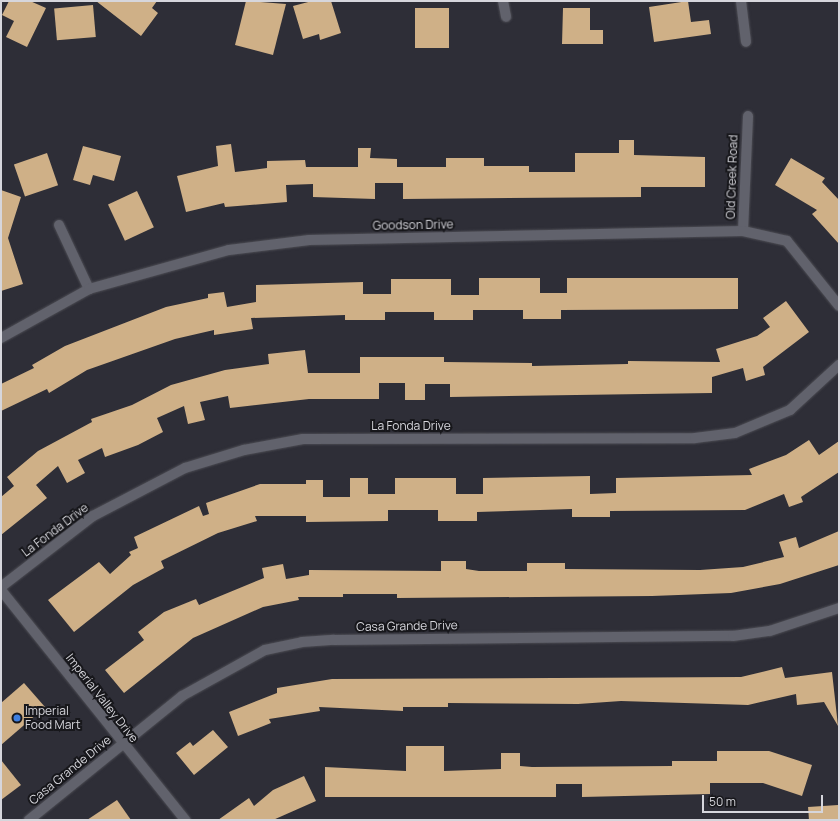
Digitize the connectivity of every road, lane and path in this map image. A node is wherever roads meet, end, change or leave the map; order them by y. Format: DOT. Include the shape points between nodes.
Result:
graph roads {
  1 [pos="503,1"];
  2 [pos="741,1"];
  3 [pos="506,17"];
  4 [pos="746,42"];
  5 [pos="748,116"];
  6 [pos="59,225"];
  7 [pos="744,231"];
  8 [pos="89,289"];
  9 [pos="839,306"];
  10 [pos="1,338"];
  11 [pos="839,366"];
  12 [pos="1,589"];
  13 [pos="839,608"];
  14 [pos="122,745"];
  15 [pos="29,820"];
  16 [pos="185,820"];
  1 -- 3 [label="street"];
  2 -- 4 [label="street"];
  5 -- 7 [label="street, Old Creek Road"];
  6 -- 8 [label="street"];
  7 -- 8 [label="street, Goodson Drive" via="309,240 229,250"];
  7 -- 9 [label="street, Old Creek Road" via="787,241"];
  8 -- 10 [label="street, Goodson Drive"];
  11 -- 12 [label="street, La Fonda Drive" via="790,410 735,433 695,438 303,439 244,450 185,468 93,516"];
  12 -- 14 [label="street, Imperial Valley Drive"];
  13 -- 14 [label="street, Casa Grande Drive" via="770,631 733,636 302,642 265,650 230,667 182,696"];
  14 -- 15 [label="street, Casa Grande Drive"];
  14 -- 16 [label="street, Imperial Valley Drive"];
}
